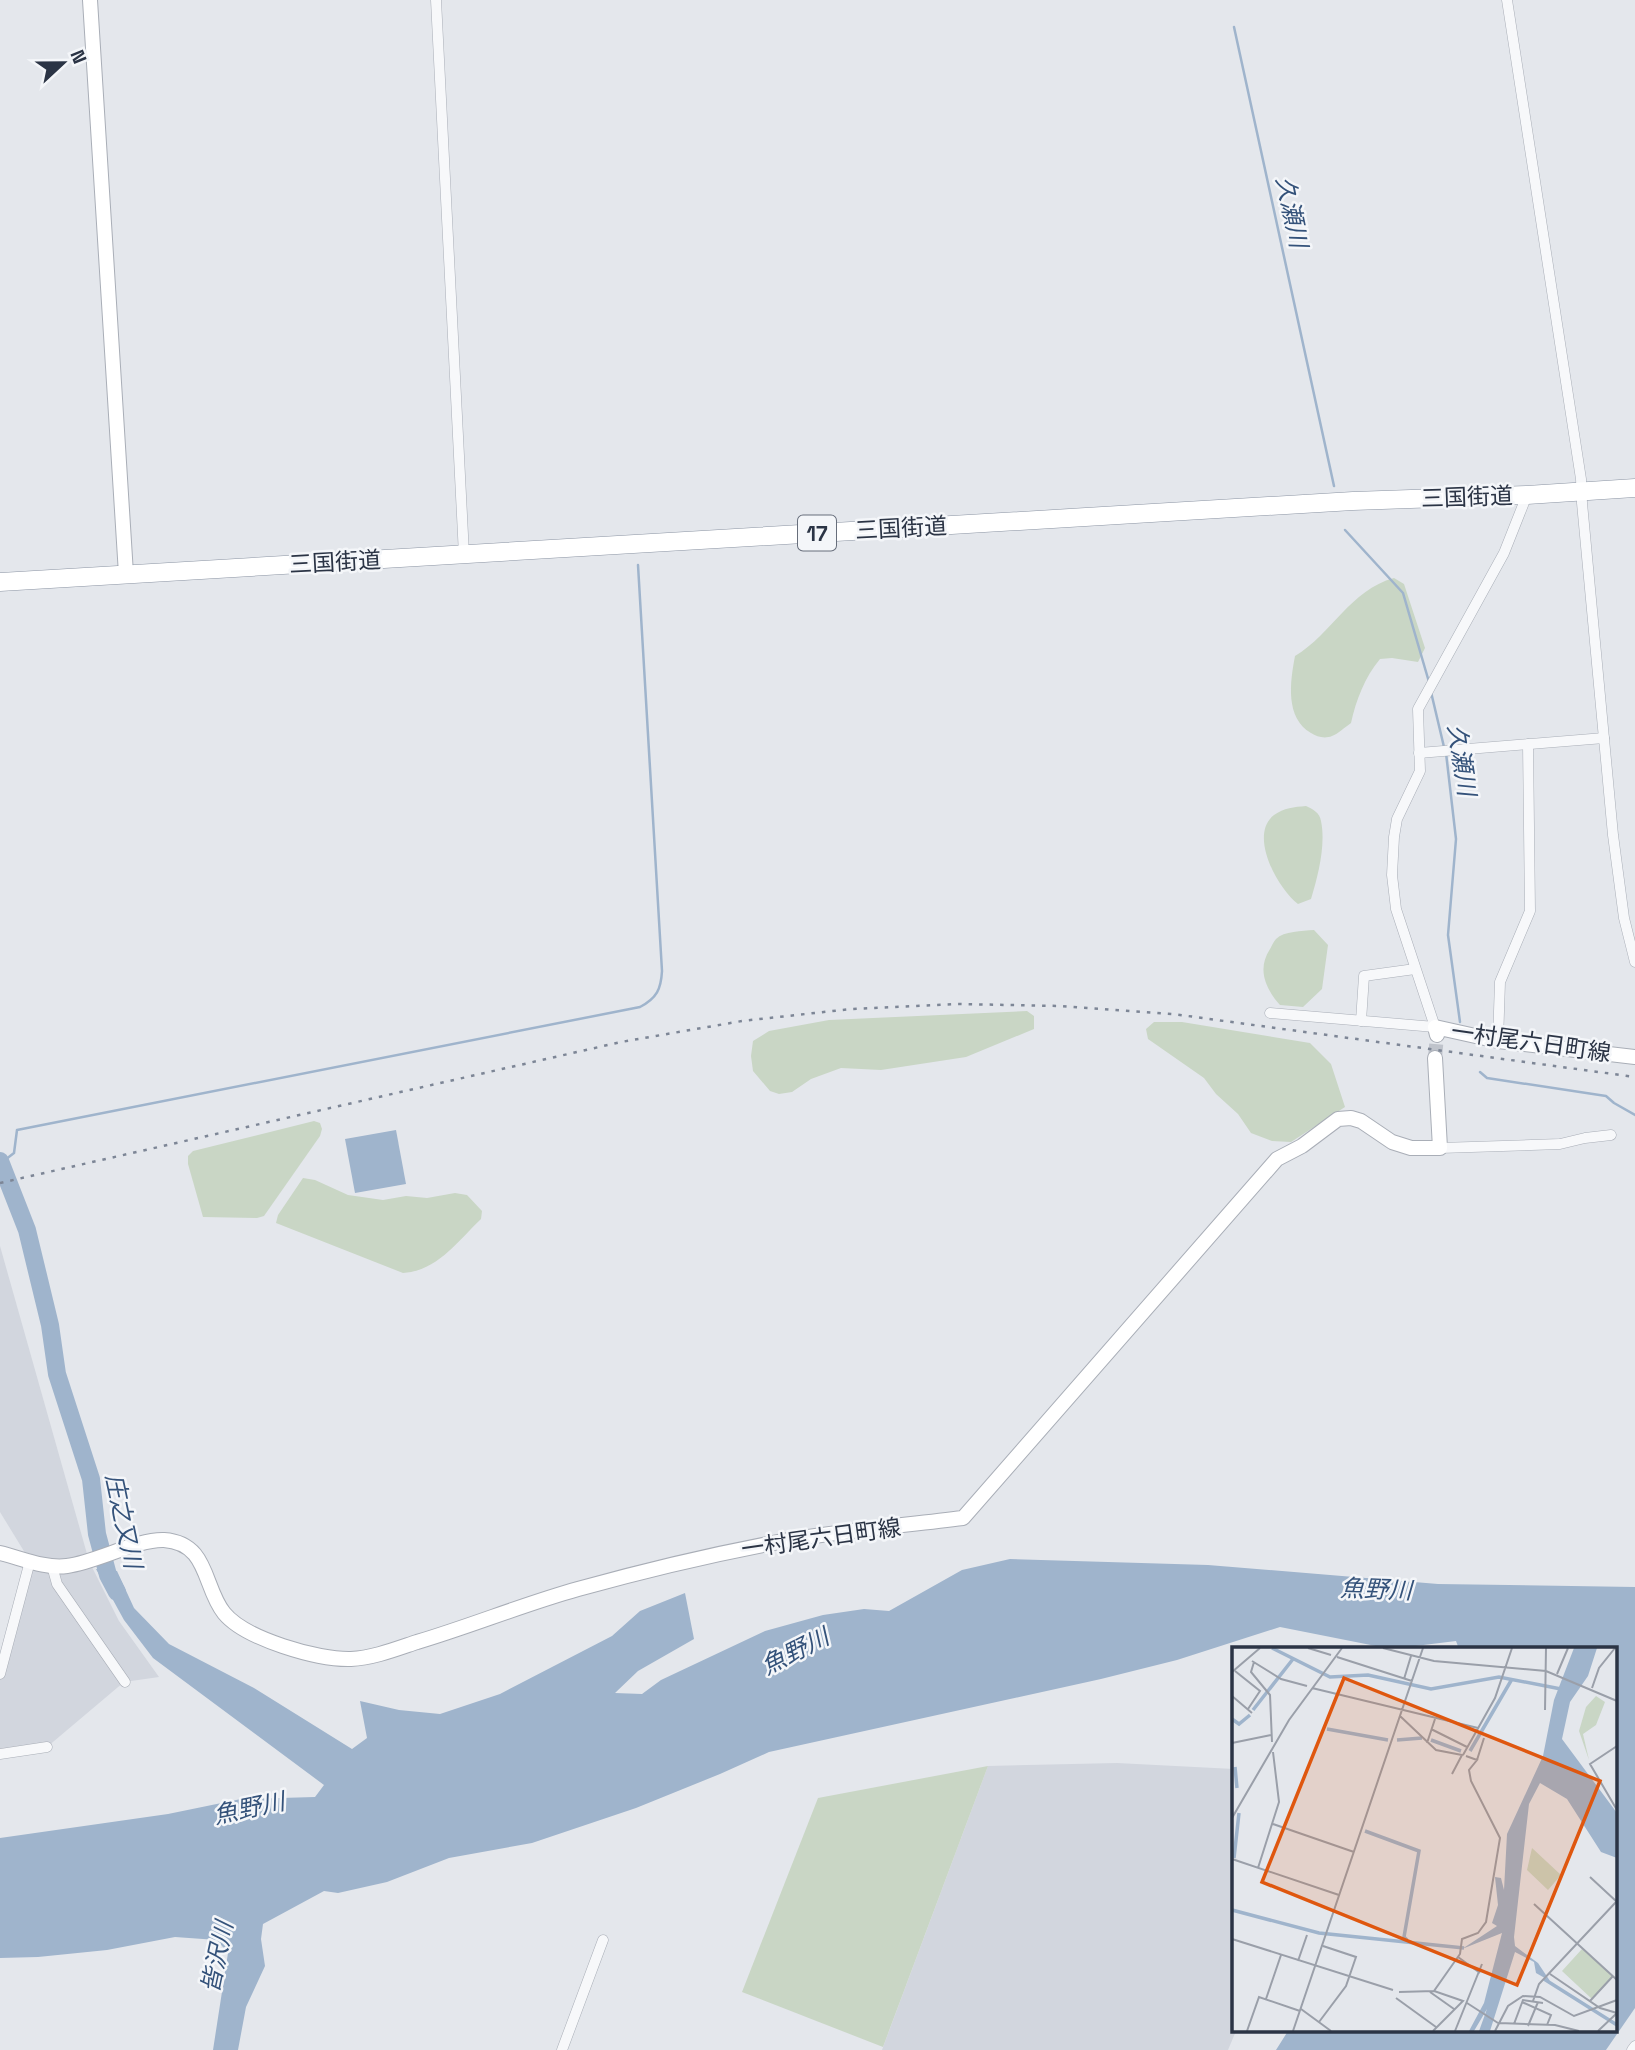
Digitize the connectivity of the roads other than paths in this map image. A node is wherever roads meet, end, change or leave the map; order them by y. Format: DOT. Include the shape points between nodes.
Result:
graph roads {
  1 [pos="90,0"];
  2 [pos="436,0"];
  3 [pos="1507,0"];
  4 [pos="1635,488"];
  5 [pos="1582,491"];
  6 [pos="1527,495"];
  7 [pos="464,555"];
  8 [pos="126,574"];
  9 [pos="0,582"];
  10 [pos="1604,738"];
  11 [pos="1528,744"];
  12 [pos="1419,753"];
  13 [pos="1635,962"];
  14 [pos="1415,969"];
  15 [pos="1270,1013"];
  16 [pos="1362,1021"];
  17 [pos="1436,1031"];
  18 [pos="1498,1041"];
  19 [pos="1635,1057"];
  20 [pos="1436,1058"];
  21 [pos="1611,1135"];
  22 [pos="1440,1149"];
  23 [pos="0,1553"];
  24 [pos="30,1561"];
  25 [pos="52,1566"];
  26 [pos="0,1674"];
  27 [pos="124,1682"];
  28 [pos="47,1747"];
  29 [pos="0,1754"];
  30 [pos="603,1940"];
  31 [pos="562,2050"];
  1 -- 8 [label="main road"];
  2 -- 7 [label="street"];
  3 -- 5 [label="street"];
  4 -- 5 [label="highway, 三国街道 / 17"];
  5 -- 6 [label="highway, 三国街道 / 17"];
  5 -- 10 [label="street"];
  6 -- 7 [label="highway, 三国街道 / 17" via="1353,501"];
  6 -- 12 [label="street" via="1504,553 1423,697 1418,709"];
  7 -- 8 [label="highway, 三国街道 / 17"];
  8 -- 9 [label="highway, 三国街道 / 17"];
  10 -- 11 [label="street"];
  10 -- 13 [label="street" via="1624,918"];
  11 -- 12 [label="street"];
  11 -- 18 [label="street" via="1530,911 1500,982"];
  12 -- 14 [label="street" via="1420,771 1397,819 1392,875 1396,909"];
  14 -- 16 [label="street" via="1364,976"];
  14 -- 17 [label="street"];
  15 -- 16 [label="street"];
  16 -- 17 [label="street"];
  17 -- 18 [label="main road, 一村尾六日町線"];
  18 -- 19 [label="main road, 一村尾六日町線"];
  20 -- 22 [label="main road, 一村尾六日町線"];
  21 -- 22 [label="street" via="1560,1144"];
  22 -- 25 [label="main road, 一村尾六日町線" via="1392,1142 1351,1118 1338,1119 1278,1159 963,1518 723,1552 575,1590 465,1628 350,1659 323,1656 247,1633 222,1611 198,1556 183,1545 164,1540"];
  23 -- 24 [label="main road, 一村尾六日町線"];
  24 -- 25 [label="main road, 一村尾六日町線"];
  24 -- 26 [label="street"];
  25 -- 27 [label="street" via="57,1584"];
  28 -- 29 [label="street"];
  30 -- 31 [label="street"];
}
